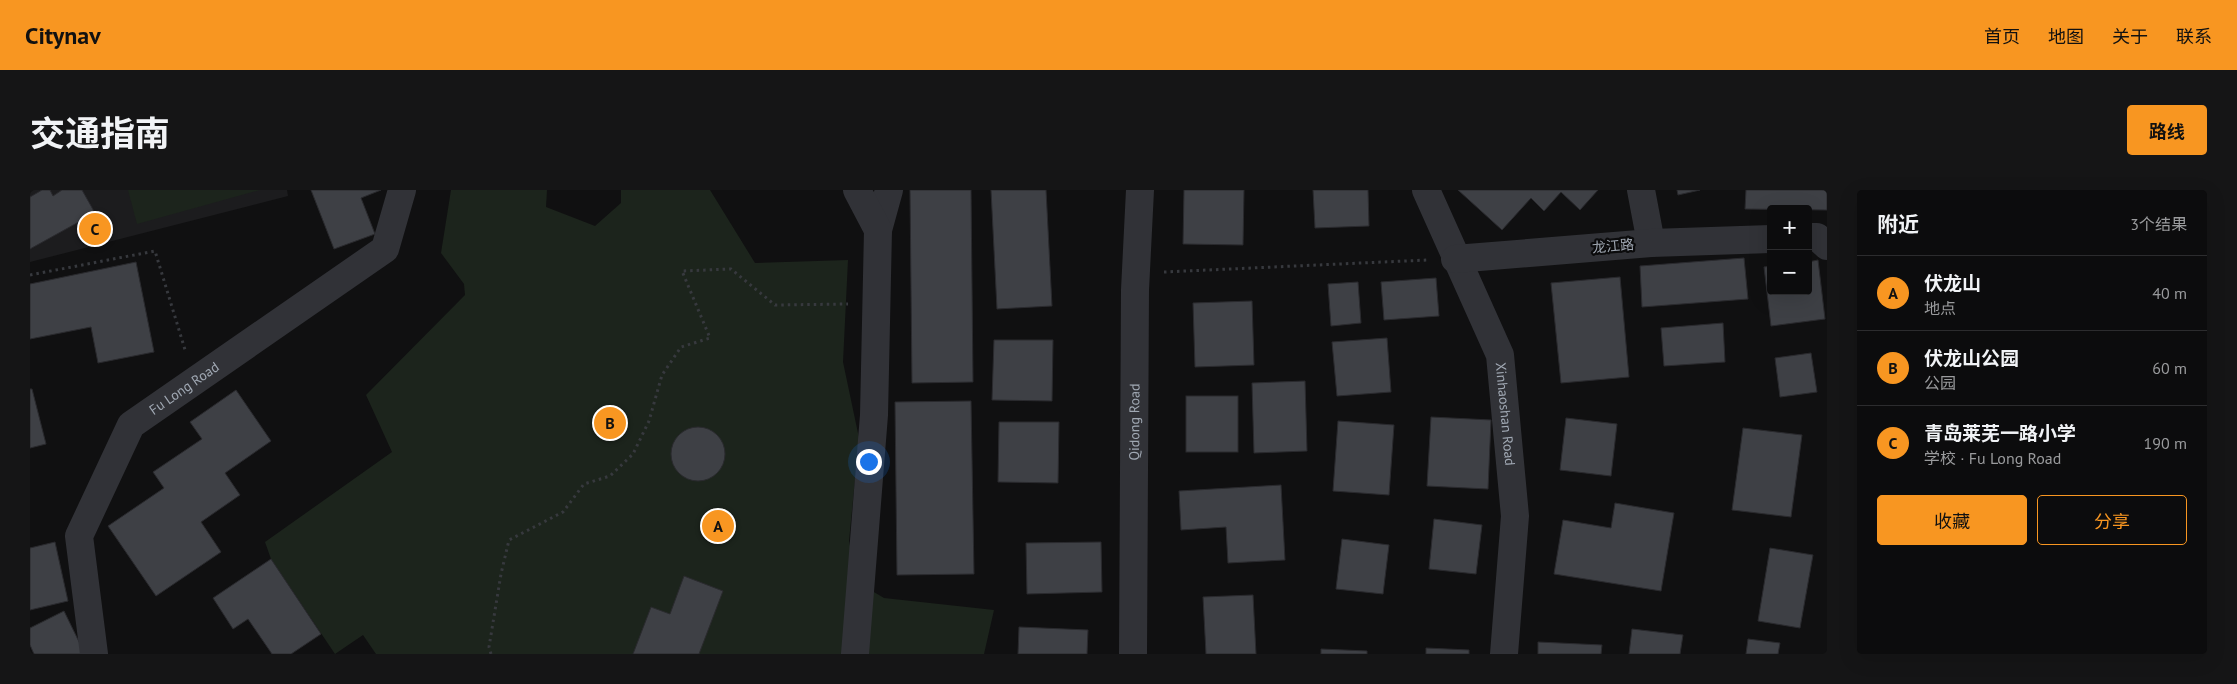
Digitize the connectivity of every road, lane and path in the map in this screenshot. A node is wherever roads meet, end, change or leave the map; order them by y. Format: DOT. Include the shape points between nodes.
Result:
graph roads {
  1 [pos="402,190"];
  2 [pos="857,190"];
  3 [pos="889,190"];
  4 [pos="1140,190"];
  5 [pos="1426,190"];
  6 [pos="1641,190"];
  7 [pos="878,230"];
  8 [pos="1812,237"];
  9 [pos="1767,239"];
  10 [pos="1651,243"];
  11 [pos="1827,246"];
  12 [pos="1455,259"];
  13 [pos="1136,273"];
  14 [pos="30,275"];
  15 [pos="876,304"];
  16 [pos="194,381"];
  17 [pos="94,654"];
  18 [pos="491,654"];
  19 [pos="855,654"];
  20 [pos="1133,654"];
  21 [pos="1504,654"];
  1 -- 16 [label="street, Fu Long Road" via="385,248"];
  2 -- 7 [label="street"];
  3 -- 7 [label="street"];
  4 -- 13 [label="street, Qidong Road"];
  5 -- 12 [label="street, Xinhaoshan Road"];
  6 -- 10 [label="street"];
  7 -- 15 [label="street"];
  8 -- 11 [label="street" via="1817,237"];
  9 -- 10 [label="street, 龙江路"];
  10 -- 12 [label="street, 龙江路"];
  12 -- 13 [label="path"];
  12 -- 21 [label="street, Xinhaoshan Road" via="1500,354 1515,516"];
  13 -- 20 [label="street, Qidong Road"];
  14 -- 16 [label="path" via="155,251"];
  15 -- 18 [label="path" via="775,305 731,269 682,271 710,338 681,347 662,375 649,422 633,454 610,476 584,484 563,512 509,540 489,647"];
  15 -- 19 [label="street" via="874,414"];
  16 -- 17 [label="street, Fu Long Road" via="131,425 79,536"];
}
